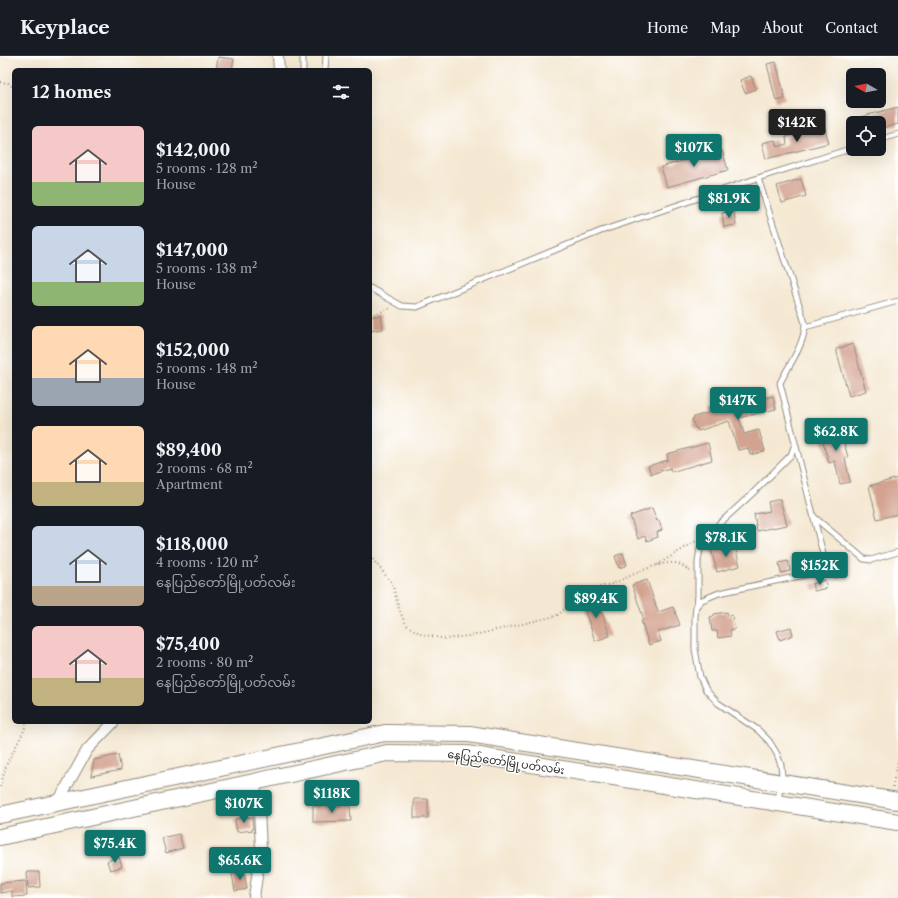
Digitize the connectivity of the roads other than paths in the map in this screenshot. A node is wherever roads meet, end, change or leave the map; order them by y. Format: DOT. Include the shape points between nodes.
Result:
graph roads {
  1 [pos="278,56"];
  2 [pos="302,56"];
  3 [pos="326,56"];
  4 [pos="279,68"];
  5 [pos="302,68"];
  6 [pos="325,68"];
  7 [pos="898,134"];
  8 [pos="886,138"];
  9 [pos="846,150"];
  10 [pos="758,178"];
  11 [pos="372,289"];
  12 [pos="898,301"];
  13 [pos="805,327"];
  14 [pos="795,443"];
  15 [pos="814,517"];
  16 [pos="898,552"];
  17 [pos="696,606"];
  18 [pos="112,724"];
  19 [pos="254,782"];
  20 [pos="781,783"];
  21 [pos="895,801"];
  22 [pos="58,802"];
  23 [pos="778,803"];
  24 [pos="0,815"];
  25 [pos="898,822"];
  26 [pos="0,837"];
  27 [pos="254,897"];
  1 -- 4 [label="street"];
  2 -- 5 [label="lane"];
  3 -- 6 [label="lane"];
  7 -- 8 [label="lane"];
  9 -- 10 [label="lane"];
  10 -- 11 [label="lane" via="601,231 417,307 400,305"];
  10 -- 13 [label="lane"];
  12 -- 13 [label="lane"];
  13 -- 14 [label="lane" via="799,347 780,383"];
  14 -- 15 [label="lane"];
  14 -- 17 [label="lane" via="791,455 709,533 700,549"];
  15 -- 16 [label="lane" via="864,559 871,560"];
  15 -- 17 [label="lane" via="823,554 819,569 809,574 719,593 702,600"];
  17 -- 20 [label="lane" via="695,649 700,677 706,690 718,703 758,730 769,741 781,765"];
  18 -- 22 [label="street" via="87,750"];
  19 -- 23 [label="main road, နေပြည်တော်မြို့ပတ်လမ်း" via="387,753 467,754"];
  19 -- 26 [label="main road, နေပြည်တော်မြို့ပတ်လမ်း"];
  19 -- 27 [label="street" via="259,810 261,849"];
  20 -- 21 [label="main road"];
  20 -- 22 [label="main road" via="469,734 385,733"];
  20 -- 23 [label="lane"];
  22 -- 24 [label="main road"];
  23 -- 25 [label="main road, နေပြည်တော်မြို့ပတ်လမ်း"];
}
